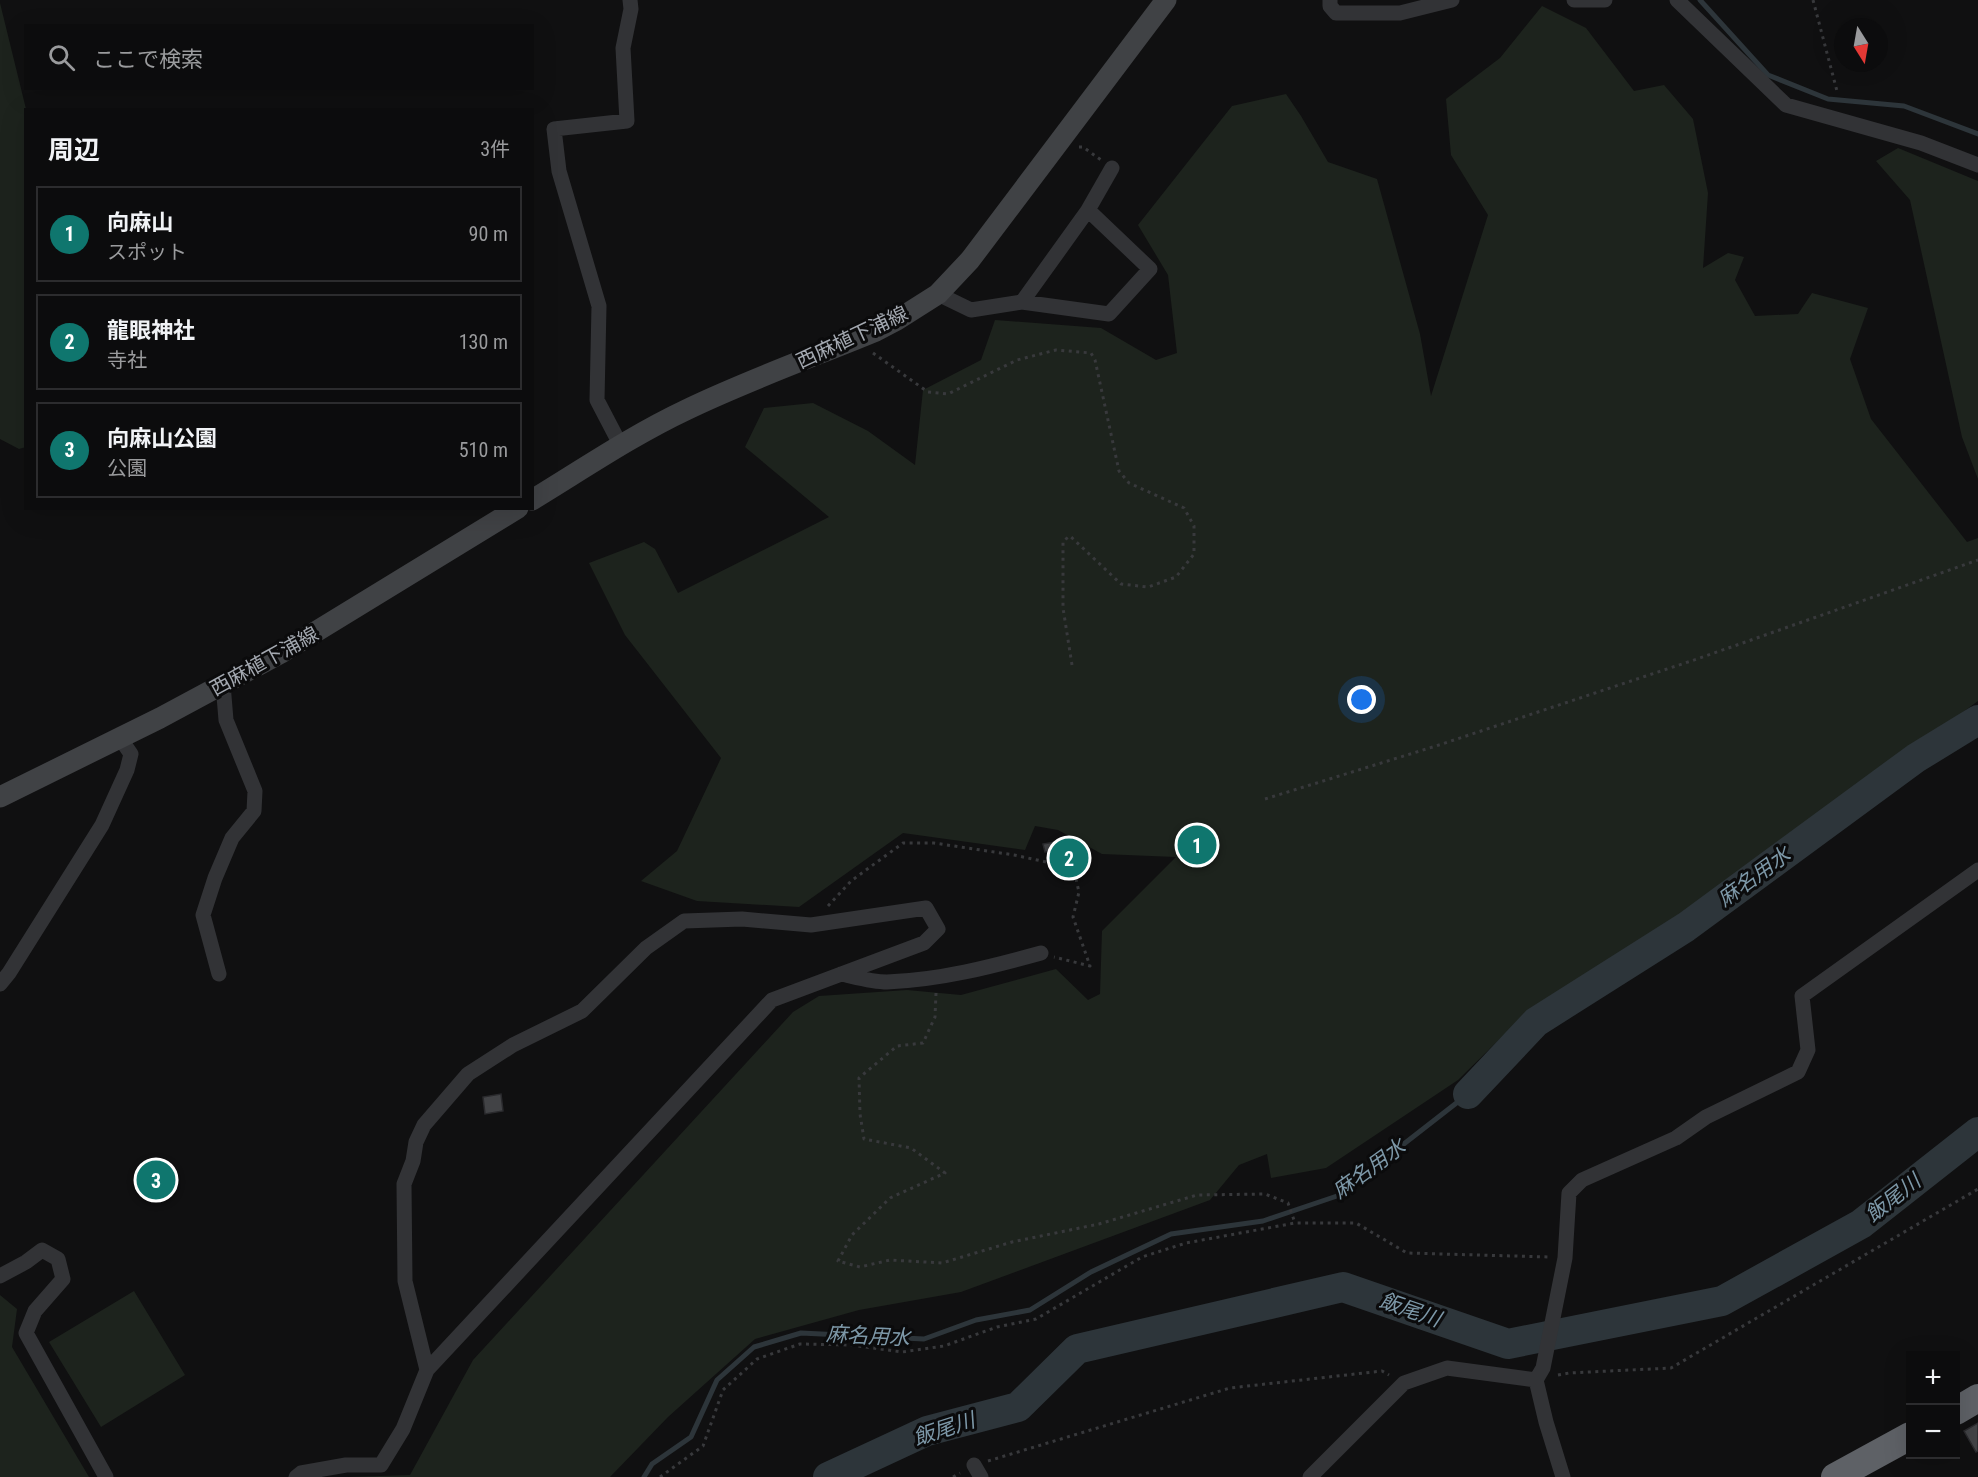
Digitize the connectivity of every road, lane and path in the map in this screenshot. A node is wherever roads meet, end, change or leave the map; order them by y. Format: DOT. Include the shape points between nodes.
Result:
graph roads {
  1 [pos="630,0"];
  2 [pos="1166,0"];
  3 [pos="1330,0"];
  4 [pos="1452,0"];
  5 [pos="1574,0"];
  6 [pos="1605,0"];
  7 [pos="1677,0"];
  8 [pos="1813,0"];
  9 [pos="1837,91"];
  10 [pos="1057,144"];
  11 [pos="1978,165"];
  12 [pos="1112,168"];
  13 [pos="1088,210"];
  14 [pos="938,294"];
  15 [pos="1022,302"];
  16 [pos="855,340"];
  17 [pos="621,446"];
  18 [pos="534,499"];
  19 [pos="515,510"];
  20 [pos="1978,560"];
  21 [pos="1072,665"];
  22 [pos="223,684"];
  23 [pos="120,738"];
  24 [pos="0,797"];
  25 [pos="1266,799"];
  26 [pos="1978,870"];
  27 [pos="811,924"];
  28 [pos="1041,953"];
  29 [pos="219,974"];
  30 [pos="839,974"];
  31 [pos="936,977"];
  32 [pos="0,984"];
  33 [pos="1978,1189"];
  34 [pos="1295,1223"];
  35 [pos="1564,1262"];
  36 [pos="0,1276"];
  37 [pos="427,1370"];
  38 [pos="1540,1374"];
  39 [pos="1404,1383"];
  40 [pos="1978,1398"];
  41 [pos="1960,1409"];
  42 [pos="1906,1439"];
  43 [pos="978,1471"];
  44 [pos="106,1477"];
  45 [pos="296,1477"];
  46 [pos="660,1477"];
  47 [pos="953,1477"];
  48 [pos="1310,1477"];
  49 [pos="1563,1477"];
  50 [pos="1835,1477"];
  1 -- 17 [label="street" via="623,48 627,121 554,129 559,171 599,306 597,400"];
  2 -- 10 [label="main road, 西麻植下浦線"];
  3 -- 4 [label="street" via="1336,13 1400,13"];
  5 -- 6 [label="street"];
  7 -- 11 [label="street" via="1786,105 1921,143"];
  8 -- 9 [label="path"];
  10 -- 12 [label="path" via="1083,147"];
  10 -- 14 [label="main road, 西麻植下浦線" via="970,260"];
  12 -- 13 [label="street"];
  13 -- 15 [label="street"];
  13 -- 15 [label="street" via="1150,269 1109,314"];
  14 -- 15 [label="street" via="972,310"];
  14 -- 16 [label="main road, 西麻植下浦線"];
  16 -- 17 [label="main road, 西麻植下浦線" via="712,397"];
  16 -- 21 [label="path" via="928,392 948,394 1017,360 1056,350 1091,353 1119,471 1129,483 1184,508 1194,525 1194,554 1176,576 1148,587 1121,584 1071,536 1063,541 1063,608"];
  17 -- 18 [label="main road, 西麻植下浦線"];
  19 -- 22 [label="main road, 西麻植下浦線" via="281,653"];
  20 -- 25 [label="path" via="1700,658"];
  22 -- 23 [label="main road, 西麻植下浦線"];
  22 -- 29 [label="street" via="226,720 255,791 254,811 232,838 203,915"];
  23 -- 24 [label="main road, 西麻植下浦線"];
  23 -- 32 [label="street" via="130,754 127,770 102,825"];
  26 -- 35 [label="street" via="1802,996 1808,1050 1798,1072 1706,1117 1676,1138 1582,1180 1569,1192"];
  27 -- 28 [label="path" via="851,881 903,843 934,843 1051,863 1056,876 1075,875 1079,892 1072,917 1090,966"];
  27 -- 30 [label="street" via="926,908 938,929 924,943"];
  27 -- 37 [label="street" via="742,919 684,921 646,948 582,1011 513,1045 468,1074 448,1095 424,1125 404,1184 405,1281"];
  28 -- 31 [label="street"];
  30 -- 31 [label="street" via="885,982"];
  30 -- 37 [label="street" via="772,1000"];
  31 -- 34 [label="path" via="935,1017 923,1043 897,1046 859,1078 860,1114 864,1139 910,1148 945,1173 890,1198 852,1234 838,1261 860,1267 890,1260 942,1263 1011,1242 1100,1224 1197,1195 1265,1194 1288,1203"];
  33 -- 38 [label="path" via="1671,1368"];
  34 -- 35 [label="path" via="1356,1223 1407,1253"];
  34 -- 46 [label="path" via="1186,1243 1142,1257 1036,1320 997,1327 944,1346 902,1352 851,1344 800,1344 757,1359 723,1390 703,1446"];
  35 -- 38 [label="street"];
  36 -- 44 [label="street" via="42,1250 58,1259 63,1279 35,1311 26,1333"];
  37 -- 45 [label="street" via="403,1429 381,1464 346,1465"];
  38 -- 39 [label="street" via="1447,1368"];
  38 -- 49 [label="street" via="1546,1422"];
  39 -- 43 [label="path" via="1382,1371 1230,1388"];
  39 -- 48 [label="street"];
  40 -- 41 [label="highway"];
  42 -- 50 [label="highway"];
  43 -- 47 [label="path"];
}
